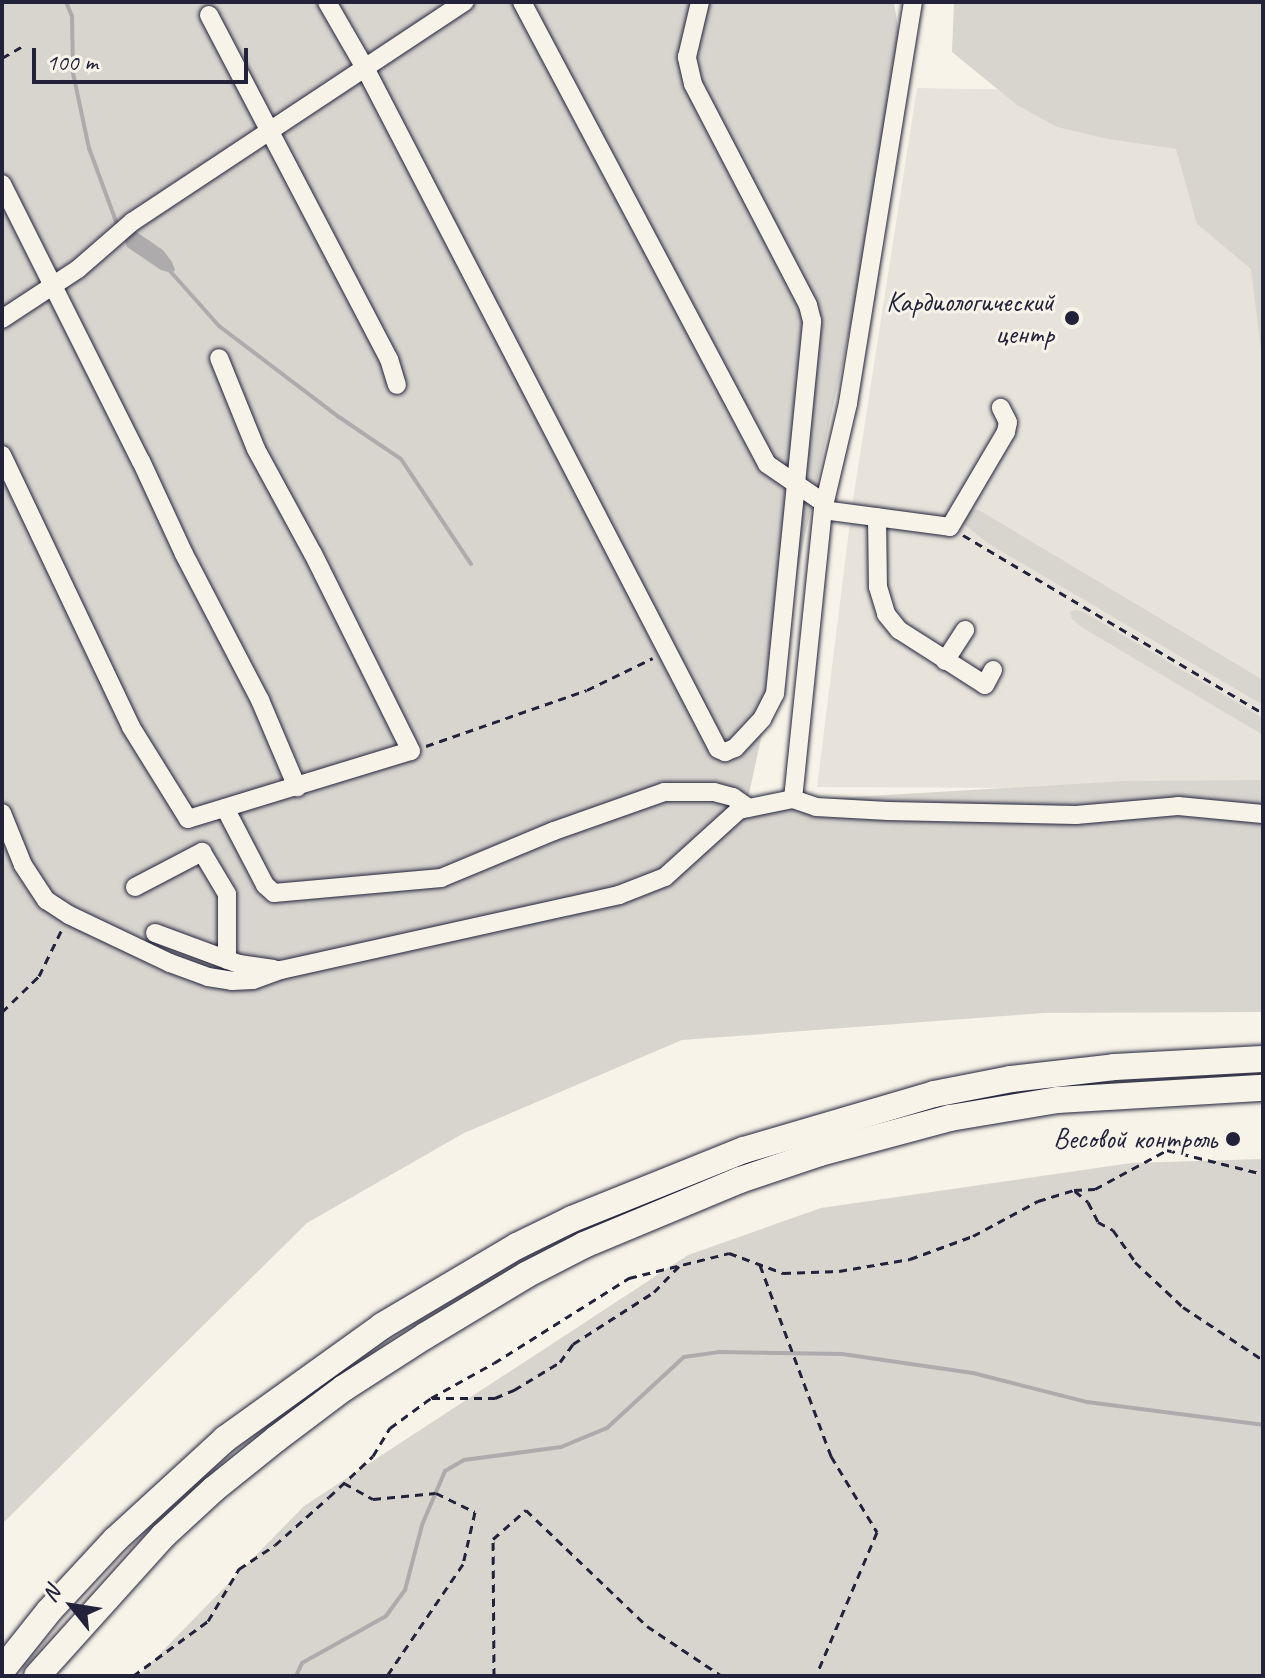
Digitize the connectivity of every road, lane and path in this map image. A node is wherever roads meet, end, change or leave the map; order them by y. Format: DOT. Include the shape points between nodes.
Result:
graph roads {
  1 [pos="327,2"];
  2 [pos="465,2"];
  3 [pos="700,2"];
  4 [pos="913,2"];
  5 [pos="525,3"];
  6 [pos="209,15"];
  7 [pos="21,47"];
  8 [pos="2,58"];
  9 [pos="364,66"];
  10 [pos="269,131"];
  11 [pos="2,184"];
  12 [pos="52,287"];
  13 [pos="2,319"];
  14 [pos="219,358"];
  15 [pos="397,385"];
  16 [pos="1001,408"];
  17 [pos="2,455"];
  18 [pos="797,486"];
  19 [pos="824,506"];
  20 [pos="877,517"];
  21 [pos="950,527"];
  22 [pos="965,630"];
  23 [pos="667,651"];
  24 [pos="945,661"];
  25 [pos="993,670"];
  26 [pos="1263,713"];
  27 [pos="411,751"];
  28 [pos="297,787"];
  29 [pos="793,799"];
  30 [pos="225,808"];
  31 [pos="749,808"];
  32 [pos="2,813"];
  33 [pos="1263,814"];
  34 [pos="135,887"];
  35 [pos="69,915"];
  36 [pos="155,933"];
  37 [pos="227,960"];
  38 [pos="281,970"];
  39 [pos="2,1012"];
  40 [pos="1263,1059"];
  41 [pos="1263,1088"];
  42 [pos="1263,1174"];
  43 [pos="1074,1190"];
  44 [pos="760,1265"];
  45 [pos="679,1266"];
  46 [pos="1263,1360"];
  47 [pos="431,1398"];
  48 [pos="344,1483"];
  49 [pos="2,1670"];
  50 [pos="37,1676"];
  51 [pos="133,1676"];
  52 [pos="387,1676"];
  53 [pos="494,1676"];
  54 [pos="722,1676"];
  55 [pos="816,1676"];
  1 -- 9 [label="lane"];
  2 -- 9 [label="lane"];
  3 -- 18 [label="lane" via="687,57 693,84 812,321"];
  4 -- 19 [label="lane" via="848,403"];
  5 -- 18 [label="lane" via="767,464"];
  6 -- 10 [label="lane"];
  7 -- 8 [label="path"];
  9 -- 10 [label="lane"];
  9 -- 23 [label="lane"];
  10 -- 12 [label="lane" via="132,222"];
  10 -- 15 [label="lane" via="389,359"];
  11 -- 12 [label="lane"];
  12 -- 13 [label="lane"];
  12 -- 28 [label="lane" via="260,700"];
  14 -- 27 [label="lane" via="256,449"];
  16 -- 21 [label="lane" via="1006,432"];
  17 -- 30 [label="lane" via="150,762 188,819"];
  18 -- 19 [label="lane"];
  18 -- 23 [label="lane" via="775,694 762,719 735,748 718,749"];
  19 -- 20 [label="lane"];
  19 -- 29 [label="lane"];
  20 -- 21 [label="lane"];
  20 -- 24 [label="lane" via="875,559 886,614 899,630"];
  21 -- 26 [label="path"];
  22 -- 24 [label="lane"];
  23 -- 27 [label="path" via="611,680"];
  24 -- 25 [label="lane" via="985,685"];
  27 -- 28 [label="lane"];
  28 -- 30 [label="lane"];
  29 -- 31 [label="lane"];
  29 -- 33 [label="lane" via="816,807 888,811 1076,815 1178,806"];
  30 -- 31 [label="lane" via="274,893 441,878 664,792 714,792"];
  31 -- 38 [label="lane" via="724,822 665,877 619,895"];
  32 -- 35 [label="lane" via="36,889"];
  34 -- 37 [label="lane" via="202,852 227,894"];
  35 -- 38 [label="lane" via="208,977 253,980"];
  35 -- 39 [label="path" via="39,976"];
  36 -- 37 [label="lane"];
  37 -- 38 [label="lane"];
  40 -- 49 [label="highway" via="1114,1067 934,1094 744,1150 572,1219 382,1326 225,1439 116,1539"];
  41 -- 50 [label="highway" via="1058,1100 950,1118 740,1180 584,1245 425,1336 276,1439 163,1536"];
  42 -- 43 [label="path" via="1167,1150 1095,1189"];
  43 -- 44 [label="path" via="910,1259 825,1272 783,1273"];
  43 -- 46 [label="path" via="1135,1262 1183,1307"];
  44 -- 45 [label="path" via="729,1253"];
  44 -- 55 [label="path" via="831,1456 877,1532"];
  45 -- 47 [label="path" via="629,1278"];
  45 -- 47 [label="path" via="654,1292 514,1390 495,1398"];
  47 -- 48 [label="path" via="390,1428 373,1456"];
  48 -- 51 [label="path" via="275,1545 239,1569 208,1621"];
  48 -- 52 [label="path" via="373,1499 436,1493 475,1512 463,1564"];
  53 -- 54 [label="path" via="493,1539 526,1510 647,1626"];
}
